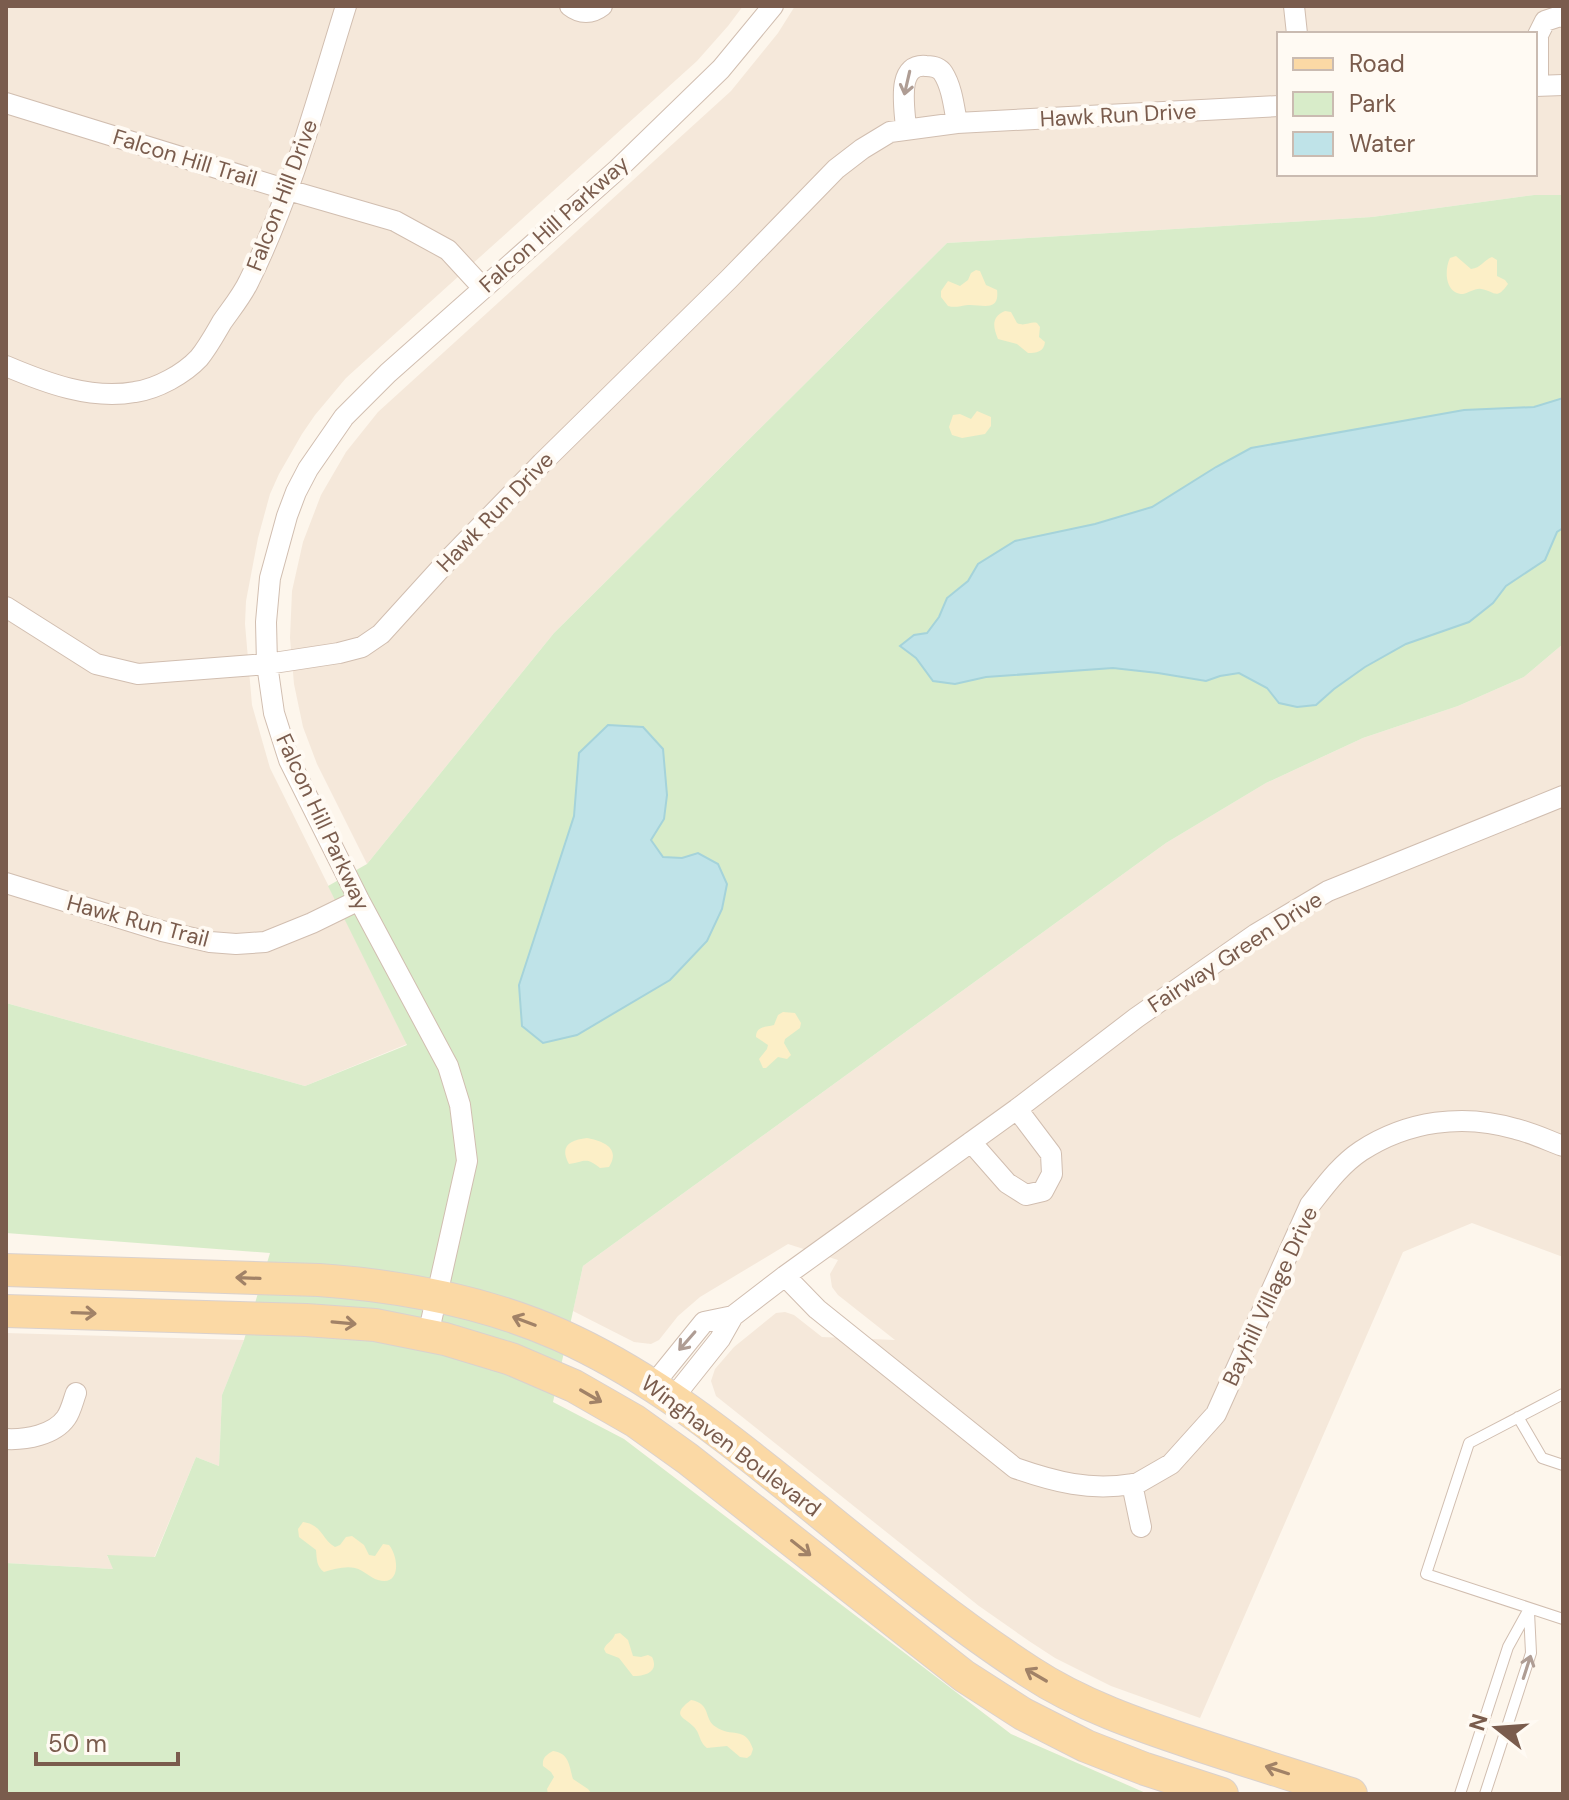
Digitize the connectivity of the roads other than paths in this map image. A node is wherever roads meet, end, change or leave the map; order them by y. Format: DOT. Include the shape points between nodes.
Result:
graph roads {
  1 [pos="346,6"];
  2 [pos="570,6"];
  3 [pos="602,6"];
  4 [pos="773,6"];
  5 [pos="1294,6"];
  6 [pos="1563,17"];
  7 [pos="1297,32"];
  8 [pos="1537,60"];
  9 [pos="1563,85"];
  10 [pos="1537,86"];
  11 [pos="6,103"];
  12 [pos="1277,106"];
  13 [pos="957,123"];
  14 [pos="906,129"];
  15 [pos="288,190"];
  16 [pos="483,288"];
  17 [pos="6,366"];
  18 [pos="6,607"];
  19 [pos="267,664"];
  20 [pos="1563,796"];
  21 [pos="6,883"];
  22 [pos="359,900"];
  23 [pos="1017,1109"];
  24 [pos="971,1142"];
  25 [pos="1563,1146"];
  26 [pos="6,1270"];
  27 [pos="785,1276"];
  28 [pos="436,1295"];
  29 [pos="6,1311"];
  30 [pos="428,1335"];
  31 [pos="663,1392"];
  32 [pos="76,1393"];
  33 [pos="1563,1394"];
  34 [pos="1518,1417"];
  35 [pos="6,1439"];
  36 [pos="1563,1465"];
  37 [pos="1132,1484"];
  38 [pos="1141,1527"];
  39 [pos="1529,1609"];
  40 [pos="1563,1619"];
  41 [pos="1222,1794"];
  42 [pos="1351,1794"];
  43 [pos="1460,1794"];
  44 [pos="1485,1794"];
  1 -- 15 [label="street, Falcon Hill Drive"];
  2 -- 3 [label="street" via="582,12"];
  4 -- 16 [label="street, Falcon Hill Parkway" via="721,69 668,121"];
  5 -- 7 [label="street"];
  6 -- 8 [label="street" via="1545,21 1538,35"];
  9 -- 10 [label="street"];
  11 -- 15 [label="street, Falcon Hill Trail"];
  12 -- 13 [label="street, Hawk Run Drive"];
  13 -- 14 [label="street, Hawk Run Drive"];
  13 -- 14 [label="street, one-way" via="942,71 918,65 910,70 904,89"];
  14 -- 19 [label="street, Hawk Run Drive" via="890,132 836,169 542,463 381,634 362,647"];
  15 -- 16 [label="street, Falcon Hill Trail" via="414,230 448,250"];
  15 -- 17 [label="street, Falcon Hill Drive" via="248,284 199,357 176,375 137,392 114,394 75,391"];
  16 -- 19 [label="street, Falcon Hill Parkway" via="344,417 308,469 287,516 270,578"];
  18 -- 19 [label="street, Hawk Run Drive" via="96,664 138,674"];
  19 -- 22 [label="street, Falcon Hill Parkway" via="274,713 289,760"];
  20 -- 23 [label="street, Fairway Green Drive" via="1328,891 1172,992"];
  21 -- 22 [label="street, Hawk Run Trail" via="162,931 236,944 265,942"];
  22 -- 28 [label="street, Falcon Hill Parkway" via="448,1066 460,1105 467,1161"];
  23 -- 24 [label="street, Fairway Green Drive"];
  23 -- 24 [label="street" via="1051,1154 1052,1174 1043,1191 1026,1195 1007,1183"];
  24 -- 27 [label="street, Fairway Green Drive"];
  25 -- 37 [label="street, Bayhill Village Drive" via="1516,1128 1459,1120 1426,1122 1359,1152 1310,1205 1216,1414 1171,1464"];
  28 -- 26 [label="main road, Winghaven Boulevard, one-way" via="319,1280"];
  27 -- 31 [label="street, Fairway Green Drive" via="733,1316 720,1339"];
  27 -- 37 [label="street, Bayhill Village Drive" via="817,1309 1015,1468 1052,1481 1097,1487"];
  28 -- 30 [label="street, Falcon Hill Parkway"];
  31 -- 28 [label="main road, Winghaven Boulevard, one-way" via="558,1334"];
  29 -- 30 [label="main road, Winghaven Boulevard, one-way" via="306,1320"];
  30 -- 41 [label="main road, Winghaven Boulevard, one-way" via="511,1359 574,1386 635,1421 964,1676 1023,1714 1086,1746"];
  42 -- 31 [label="main road, Winghaven Boulevard, one-way" via="1160,1732 1095,1707 1033,1674 975,1635"];
  32 -- 35 [label="street" via="65,1419 43,1435"];
  33 -- 34 [label="lane"];
  34 -- 36 [label="lane" via="1542,1458"];
  34 -- 39 [label="lane" via="1469,1443 1426,1574"];
  37 -- 38 [label="street"];
  39 -- 40 [label="lane"];
  39 -- 43 [label="lane" via="1508,1647"];
  44 -- 39 [label="lane, one-way" via="1531,1653"];
}
